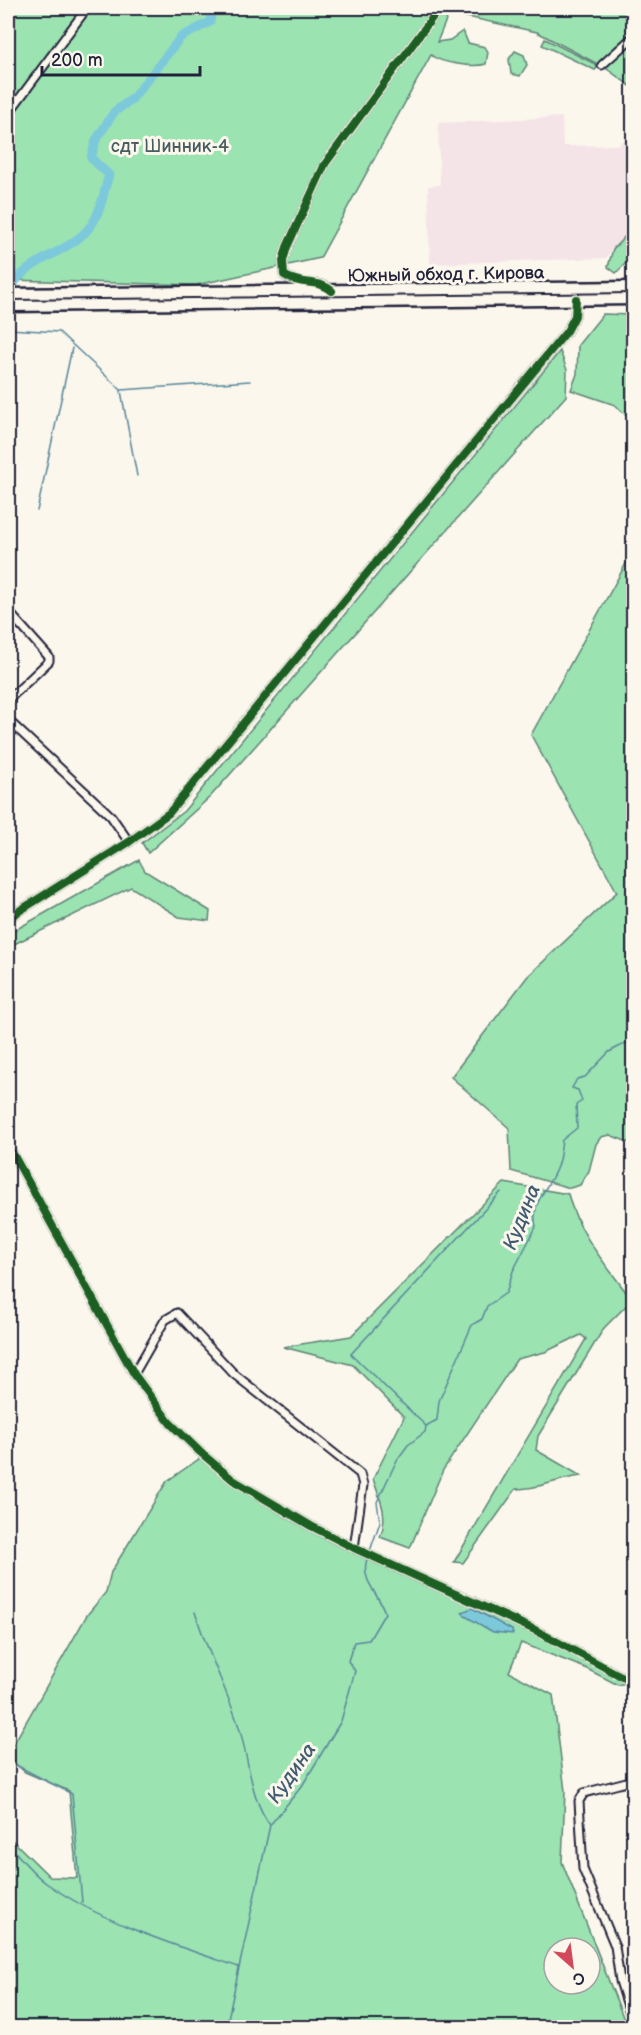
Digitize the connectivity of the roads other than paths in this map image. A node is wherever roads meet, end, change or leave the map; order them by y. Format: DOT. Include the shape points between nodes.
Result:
graph roads {
  1 [pos="87,8"];
  2 [pos="435,14"];
  3 [pos="633,36"];
  4 [pos="602,65"];
  5 [pos="8,114"];
  6 [pos="633,288"];
  7 [pos="332,291"];
  8 [pos="8,294"];
  9 [pos="576,299"];
  10 [pos="633,299"];
  11 [pos="8,306"];
  12 [pos="8,611"];
  13 [pos="8,700"];
  14 [pos="8,720"];
  15 [pos="129,842"];
  16 [pos="8,918"];
  17 [pos="8,1145"];
  18 [pos="134,1374"];
  19 [pos="354,1548"];
  20 [pos="633,1683"];
  21 [pos="633,1780"];
  22 [pos="633,2025"];
  1 -- 5 [label="street"];
  2 -- 7 [label="street" via="325,164 287,247 285,275 295,283 326,285"];
  3 -- 4 [label="street"];
  6 -- 7 [label="highway, Южный обход г. Кирова"];
  7 -- 8 [label="highway, Южный обход г. Кирова"];
  9 -- 10 [label="highway, Южный обход г. Кирова"];
  9 -- 11 [label="highway, Южный обход г. Кирова"];
  9 -- 15 [label="street" via="567,331 169,813"];
  12 -- 13 [label="street" via="49,661"];
  14 -- 15 [label="street" via="111,816"];
  15 -- 16 [label="street"];
  17 -- 18 [label="street"];
  18 -- 19 [label="street" via="170,1423 233,1480"];
  18 -- 19 [label="street" via="165,1320 177,1314 234,1374 360,1474 363,1485"];
  19 -- 20 [label="street" via="536,1630"];
  21 -- 22 [label="street" via="584,1793 579,1801 583,1869 615,1946"];
}
